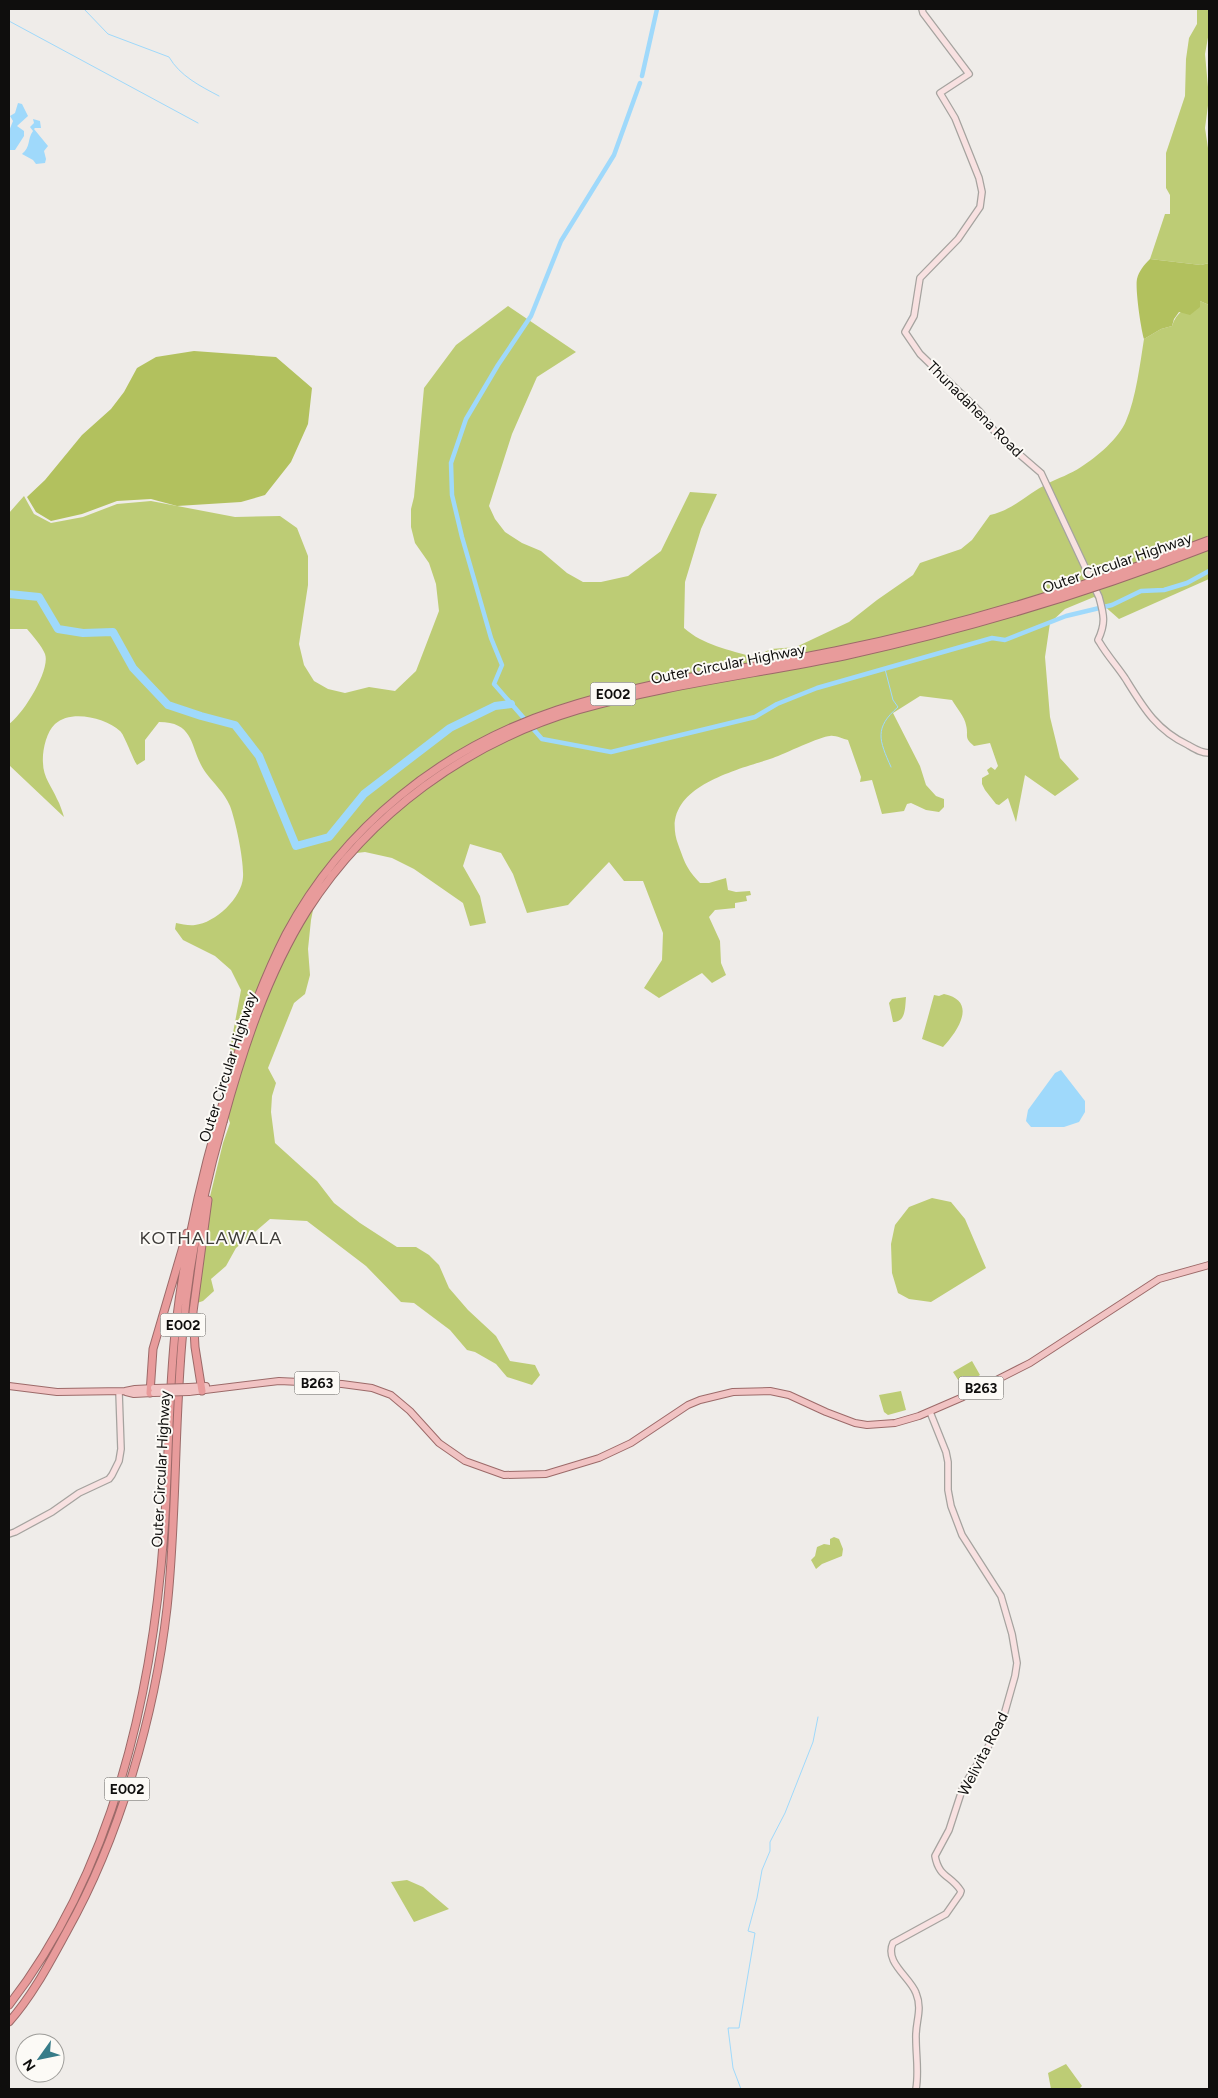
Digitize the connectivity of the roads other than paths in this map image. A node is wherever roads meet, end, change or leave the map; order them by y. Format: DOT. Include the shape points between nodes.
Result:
graph roads {
  1 [pos="922,9"];
  2 [pos="1209,540"];
  3 [pos="1209,546"];
  4 [pos="1209,753"];
  5 [pos="221,1121"];
  6 [pos="214,1155"];
  7 [pos="196,1199"];
  8 [pos="1209,1265"];
  9 [pos="9,1386"];
  10 [pos="202,1389"];
  11 [pos="122,1391"];
  12 [pos="152,1391"];
  13 [pos="930,1412"];
  14 [pos="9,1534"];
  15 [pos="9,2005"];
  16 [pos="9,2022"];
  17 [pos="916,2089"];
  1 -- 4 [label="street, Thunadahena Road" via="969,74 940,93 955,118 982,192 980,207 958,239 920,278 914,316 905,332 920,354 980,412 998,436 1042,473 1099,597 1104,627 1098,640 1140,704 1163,730 1178,741"];
  2 -- 5 [label="highway, Outer Circular Highway / E002, bridge" via="1128,570 979,616 839,650 576,704 476,744 398,797 356,838 319,882 275,957 248,1022"];
  3 -- 5 [label="highway, Outer Circular Highway / E002, bridge" via="1083,591 939,633 577,710 516,733 468,757 421,788 377,825 341,864 307,912 263,1001"];
  5 -- 6 [label="highway, Outer Circular Highway / E002"];
  5 -- 7 [label="highway, Outer Circular Highway / E002"];
  6 -- 10 [label="highway" via="193,1312"];
  6 -- 16 [label="highway, Outer Circular Highway / E002" via="198,1224 183,1328 173,1532 167,1609 157,1670 133,1771 107,1849 80,1908 34,1988"];
  7 -- 12 [label="highway" via="153,1349"];
  7 -- 15 [label="highway, Outer Circular Highway / E002" via="176,1327 164,1532 156,1609 140,1706 125,1766 93,1859 67,1915"];
  8 -- 13 [label="main road, B263" via="1153,1282 1030,1363"];
  9 -- 11 [label="main road, B263" via="50,1392"];
  10 -- 12 [label="main road, B263, bridge"];
  10 -- 13 [label="main road, B263" via="279,1382 372,1388 391,1394 440,1443 466,1461 499,1474 528,1476 560,1471 599,1458 631,1443 688,1405 733,1392 770,1391 789,1395 826,1412 867,1425 894,1423"];
  11 -- 12 [label="main road, B263" via="134,1394"];
  11 -- 14 [label="street" via="121,1449 112,1474 52,1512"];
  13 -- 17 [label="street, Welivita Road" via="946,1452 948,1490 955,1520 1001,1596 1017,1663 1004,1715 963,1787 949,1830 934,1856 942,1874 961,1891 946,1914 893,1943 891,1948 892,1960 915,1990 920,2005"];
}
